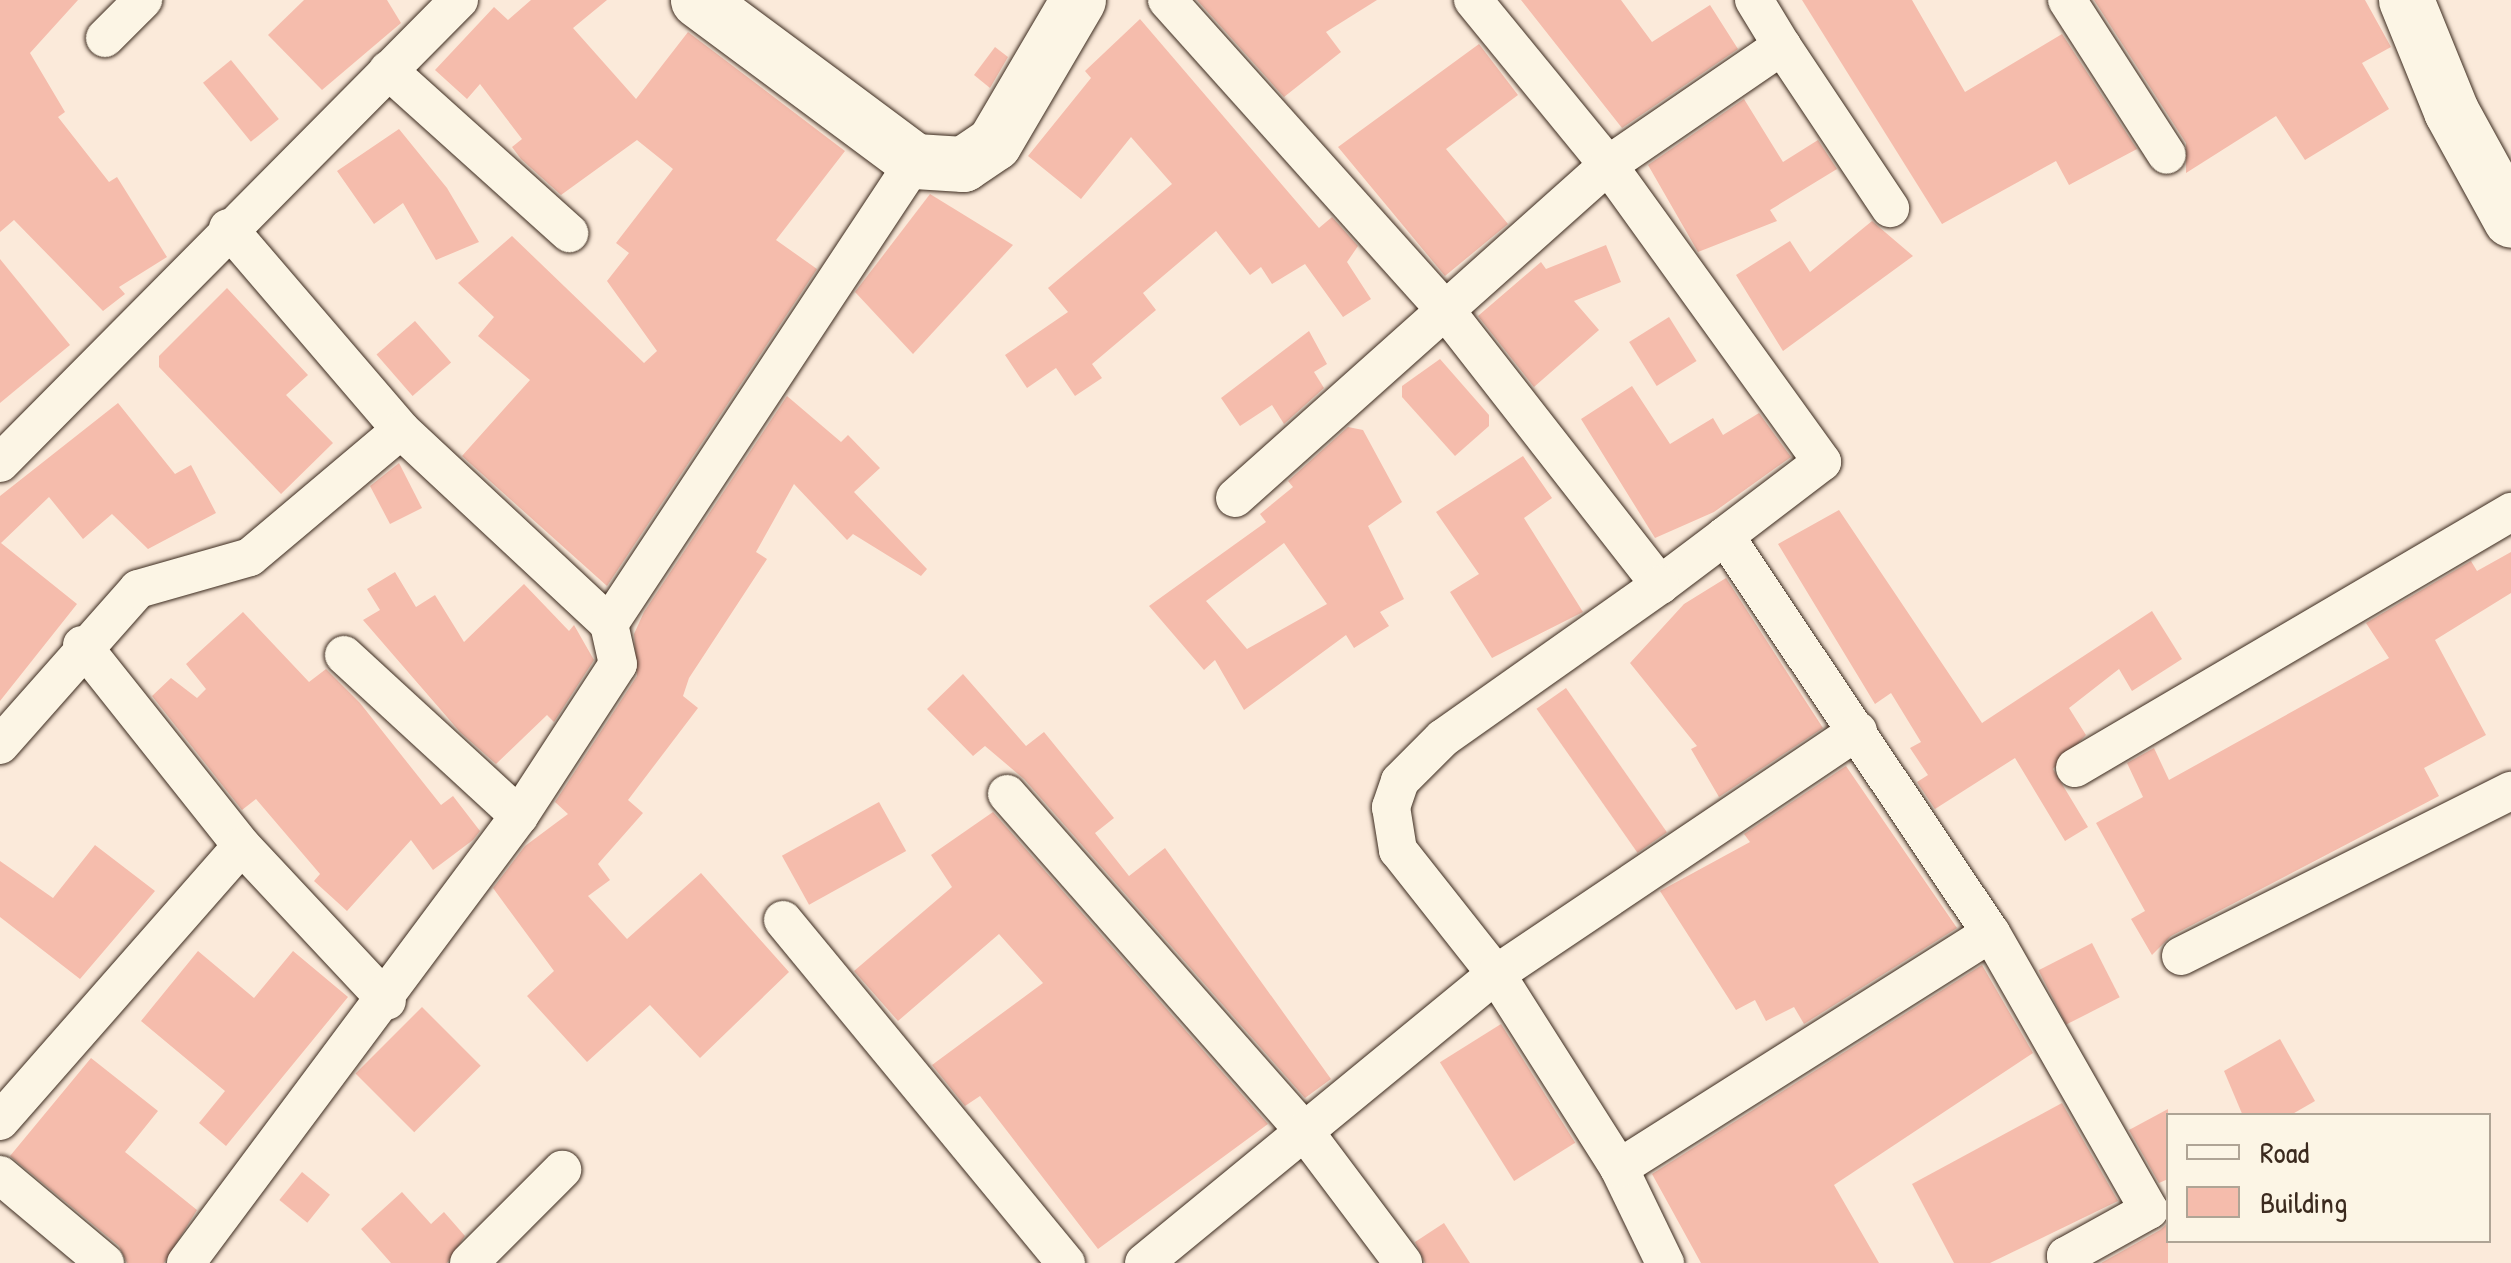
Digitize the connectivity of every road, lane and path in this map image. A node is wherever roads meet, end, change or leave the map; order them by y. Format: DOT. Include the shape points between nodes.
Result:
graph roads {
  1 [pos="143,0"];
  2 [pos="459,0"];
  3 [pos="698,0"];
  4 [pos="1078,0"];
  5 [pos="1167,0"];
  6 [pos="1473,0"];
  7 [pos="1754,0"];
  8 [pos="2066,0"];
  9 [pos="2406,0"];
  10 [pos="105,38"];
  11 [pos="1782,46"];
  12 [pos="388,70"];
  13 [pos="2168,155"];
  14 [pos="915,162"];
  15 [pos="1608,165"];
  16 [pos="1890,208"];
  17 [pos="2511,220"];
  18 [pos="228,228"];
  19 [pos="569,233"];
  20 [pos="1446,311"];
  21 [pos="401,430"];
  22 [pos="0,463"];
  23 [pos="1236,498"];
  24 [pos="2511,512"];
  25 [pos="1725,536"];
  26 [pos="1660,585"];
  27 [pos="609,624"];
  28 [pos="82,645"];
  29 [pos="344,655"];
  30 [pos="1858,731"];
  31 [pos="0,745"];
  32 [pos="2075,768"];
  33 [pos="2511,790"];
  34 [pos="1008,794"];
  35 [pos="519,816"];
  36 [pos="242,846"];
  37 [pos="783,920"];
  38 [pos="1991,933"];
  39 [pos="2181,956"];
  40 [pos="1496,974"];
  41 [pos="387,1001"];
  42 [pos="0,1121"];
  43 [pos="1304,1131"];
  44 [pos="1619,1168"];
  45 [pos="562,1170"];
  46 [pos="0,1176"];
  47 [pos="2159,1205"];
  48 [pos="2063,1261"];
  49 [pos="105,1263"];
  50 [pos="186,1263"];
  51 [pos="469,1263"];
  52 [pos="1066,1263"];
  53 [pos="1144,1263"];
  54 [pos="1403,1263"];
  55 [pos="1665,1263"];
  1 -- 10 [label="street"];
  2 -- 12 [label="street"];
  3 -- 14 [label="street"];
  4 -- 14 [label="street" via="994,143 964,164"];
  5 -- 20 [label="street"];
  6 -- 15 [label="street"];
  7 -- 11 [label="street"];
  8 -- 13 [label="street"];
  9 -- 17 [label="street" via="2450,111"];
  11 -- 15 [label="street"];
  11 -- 16 [label="street"];
  12 -- 18 [label="street"];
  12 -- 19 [label="street"];
  14 -- 27 [label="street"];
  15 -- 20 [label="street"];
  15 -- 25 [label="street" via="1822,462"];
  18 -- 21 [label="street"];
  18 -- 22 [label="street"];
  20 -- 23 [label="street"];
  20 -- 26 [label="street"];
  21 -- 27 [label="street"];
  21 -- 28 [label="street" via="250,557 138,589"];
  24 -- 32 [label="street"];
  25 -- 26 [label="street"];
  25 -- 30 [label="street"];
  26 -- 40 [label="street" via="1458,727 1400,781 1391,808 1398,850"];
  27 -- 35 [label="street" via="618,664"];
  28 -- 31 [label="street"];
  28 -- 36 [label="street"];
  29 -- 35 [label="street"];
  30 -- 38 [label="street"];
  30 -- 40 [label="street"];
  33 -- 39 [label="street"];
  34 -- 43 [label="street"];
  35 -- 41 [label="street"];
  36 -- 41 [label="street"];
  36 -- 42 [label="street"];
  37 -- 52 [label="street"];
  38 -- 44 [label="street"];
  38 -- 47 [label="street"];
  40 -- 43 [label="street"];
  40 -- 44 [label="street"];
  41 -- 50 [label="street"];
  43 -- 53 [label="street"];
  43 -- 54 [label="street"];
  44 -- 55 [label="street"];
  45 -- 51 [label="street"];
  46 -- 49 [label="street"];
  47 -- 48 [label="street"];
}
